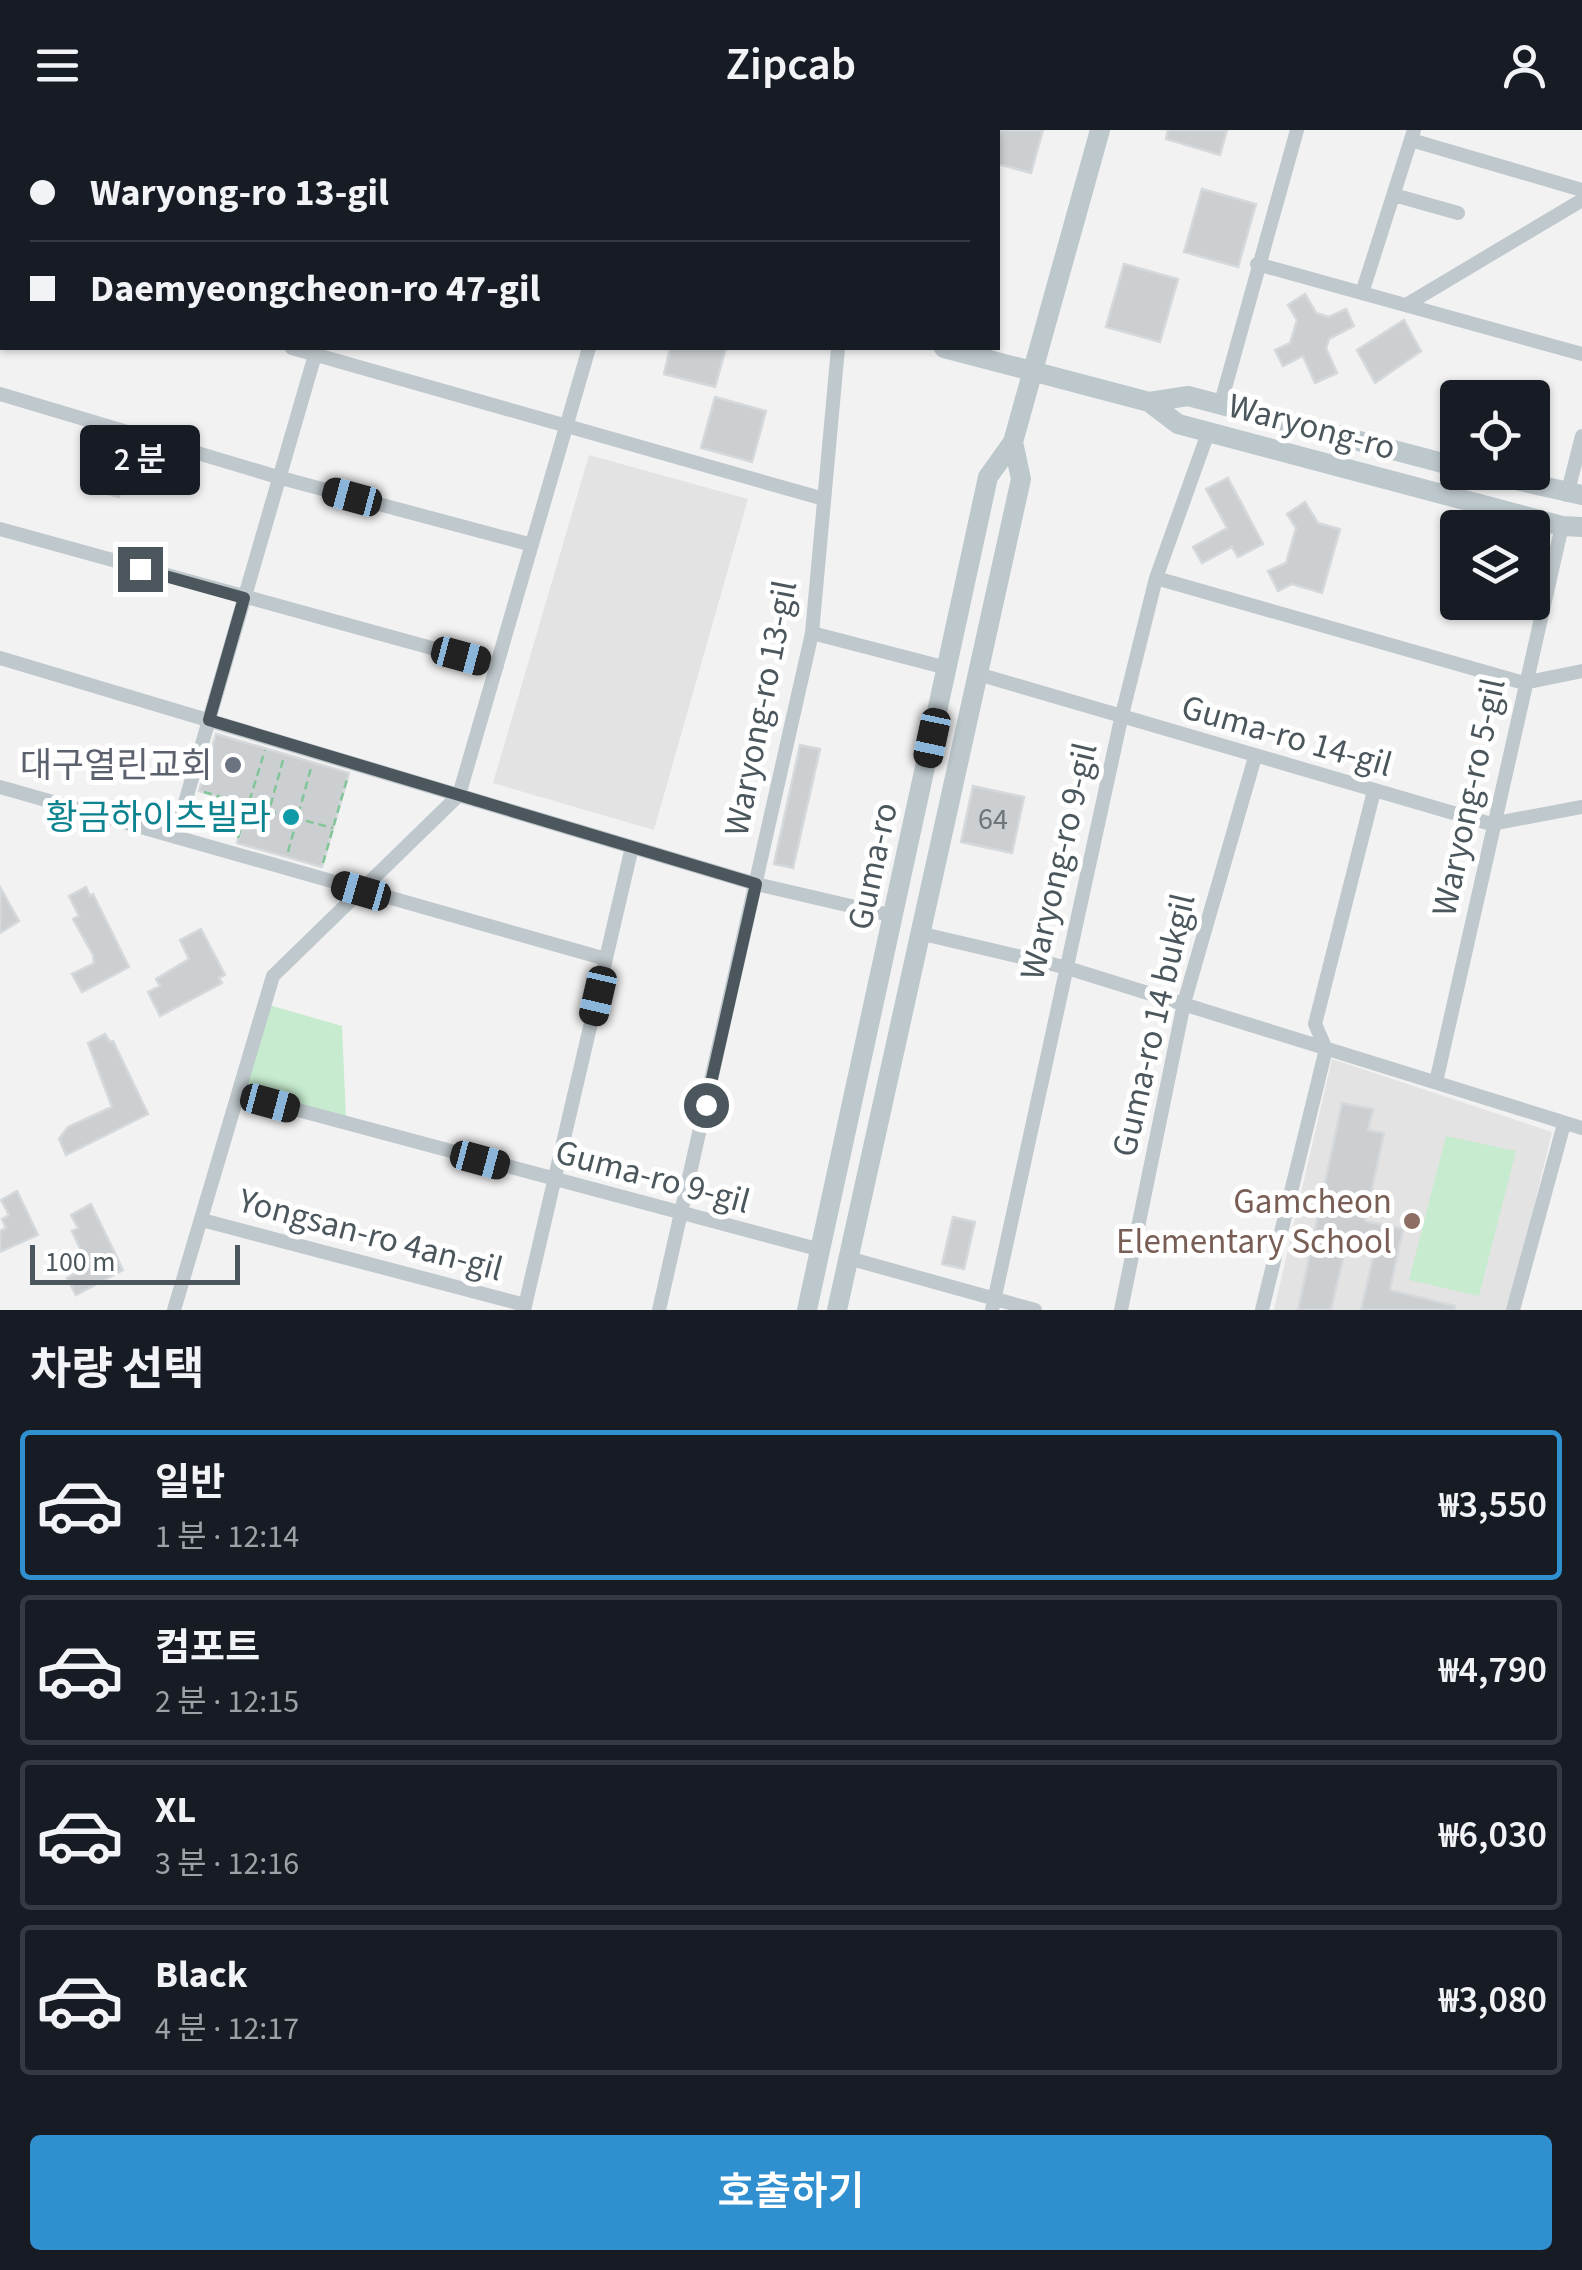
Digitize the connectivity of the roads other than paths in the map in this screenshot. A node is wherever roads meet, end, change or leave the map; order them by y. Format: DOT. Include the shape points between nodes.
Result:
graph roads {
  1 [pos="1100,130"];
  2 [pos="1297,130"];
  3 [pos="1413,135"];
  4 [pos="1582,190"];
  5 [pos="1394,196"];
  6 [pos="1582,200"];
  7 [pos="1458,213"];
  8 [pos="1256,264"];
  9 [pos="1362,293"];
  10 [pos="1406,305"];
  11 [pos="588,350"];
  12 [pos="838,350"];
  13 [pos="952,350"];
  14 [pos="317,351"];
  15 [pos="1582,354"];
  16 [pos="1030,369"];
  17 [pos="0,394"];
  18 [pos="1149,402"];
  19 [pos="1220,406"];
  20 [pos="566,427"];
  21 [pos="1208,432"];
  22 [pos="1582,436"];
  23 [pos="1013,442"];
  24 [pos="1440,462"];
  25 [pos="281,478"];
  26 [pos="1550,489"];
  27 [pos="1575,495"];
  28 [pos="824,499"];
  29 [pos="1572,526"];
  30 [pos="0,529"];
  31 [pos="532,546"];
  32 [pos="1156,578"];
  33 [pos="244,598"];
  34 [pos="812,633"];
  35 [pos="0,658"];
  36 [pos="497,666"];
  37 [pos="947,668"];
  38 [pos="1582,671"];
  39 [pos="978,674"];
  40 [pos="1524,683"];
  41 [pos="1121,718"];
  42 [pos="209,720"];
  43 [pos="1255,757"];
  44 [pos="0,787"];
  45 [pos="1374,791"];
  46 [pos="459,796"];
  47 [pos="1582,807"];
  48 [pos="1492,824"];
  49 [pos="175,837"];
  50 [pos="632,847"];
  51 [pos="756,884"];
  52 [pos="361,891"];
  53 [pos="894,916"];
  54 [pos="919,933"];
  55 [pos="606,959"];
  56 [pos="1064,968"];
  57 [pos="1184,1004"];
  58 [pos="1326,1049"];
  59 [pos="1436,1082"];
  60 [pos="238,1094"];
  61 [pos="1564,1124"];
  62 [pos="1582,1128"];
  63 [pos="554,1180"];
  64 [pos="680,1216"];
  65 [pos="202,1220"];
  66 [pos="821,1250"];
  67 [pos="848,1258"];
  68 [pos="993,1304"];
  69 [pos="524,1308"];
  70 [pos="174,1310"];
  71 [pos="659,1310"];
  72 [pos="808,1310"];
  73 [pos="836,1310"];
  74 [pos="1035,1310"];
  75 [pos="1120,1310"];
  76 [pos="1262,1310"];
  77 [pos="1513,1310"];
  1 -- 16 [label="main road, Guma-ro"];
  2 -- 8 [label="street"];
  3 -- 4 [label="street"];
  3 -- 5 [label="street"];
  5 -- 7 [label="street"];
  5 -- 9 [label="street"];
  6 -- 10 [label="street"];
  8 -- 9 [label="street"];
  8 -- 19 [label="street"];
  9 -- 10 [label="street"];
  10 -- 15 [label="street"];
  11 -- 20 [label="street"];
  12 -- 28 [label="street, Waryong-ro 13-gil"];
  13 -- 16 [label="main road, Waryong-ro"];
  14 -- 20 [label="street"];
  14 -- 25 [label="street"];
  16 -- 18 [label="main road, Waryong-ro"];
  16 -- 23 [label="main road, Guma-ro"];
  17 -- 25 [label="street"];
  18 -- 19 [label="main road, Waryong-ro" via="1188,396"];
  18 -- 21 [label="main road, Waryong-ro" via="1178,424"];
  19 -- 24 [label="main road, Waryong-ro"];
  20 -- 28 [label="street"];
  20 -- 31 [label="street"];
  21 -- 29 [label="main road, Waryong-ro"];
  21 -- 32 [label="street, Waryong-ro 9-gil"];
  22 -- 27 [label="street"];
  23 -- 37 [label="main road, Guma-ro" via="988,477"];
  23 -- 39 [label="main road, Guma-ro" via="1021,479"];
  25 -- 31 [label="street"];
  25 -- 33 [label="street"];
  26 -- 27 [label="main road"];
  28 -- 34 [label="street, Waryong-ro 13-gil"];
  29 -- 40 [label="street, Waryong-ro 5-gil"];
  30 -- 33 [label="street"];
  31 -- 36 [label="street"];
  32 -- 40 [label="street"];
  32 -- 41 [label="street, Waryong-ro 9-gil"];
  33 -- 36 [label="street"];
  33 -- 42 [label="street"];
  34 -- 37 [label="street"];
  34 -- 51 [label="street, Waryong-ro 13-gil"];
  35 -- 42 [label="street"];
  36 -- 46 [label="street"];
  37 -- 53 [label="main road, Guma-ro"];
  38 -- 40 [label="street"];
  39 -- 41 [label="street, Guma-ro 14-gil"];
  39 -- 54 [label="main road, Guma-ro"];
  40 -- 48 [label="street, Waryong-ro 5-gil"];
  41 -- 43 [label="street, Guma-ro 14-gil"];
  41 -- 56 [label="street, Waryong-ro 9-gil"];
  42 -- 46 [label="street"];
  42 -- 49 [label="street"];
  43 -- 45 [label="street, Guma-ro 14-gil"];
  43 -- 57 [label="street, Guma-ro 14 bukgil"];
  44 -- 49 [label="street"];
  45 -- 48 [label="street, Guma-ro 14-gil"];
  45 -- 58 [label="street" via="1315,1024"];
  46 -- 50 [label="street"];
  46 -- 52 [label="street"];
  47 -- 48 [label="street, Guma-ro 14-gil"];
  48 -- 59 [label="street, Waryong-ro 5-gil"];
  49 -- 52 [label="street"];
  50 -- 51 [label="street"];
  50 -- 55 [label="street"];
  51 -- 53 [label="street"];
  51 -- 64 [label="street, Waryong-ro 13-gil"];
  52 -- 55 [label="street"];
  52 -- 60 [label="street" via="272,976"];
  53 -- 66 [label="main road, Guma-ro"];
  54 -- 56 [label="street"];
  54 -- 67 [label="main road, Guma-ro"];
  55 -- 63 [label="street"];
  56 -- 57 [label="street"];
  56 -- 68 [label="street, Waryong-ro 9-gil"];
  57 -- 58 [label="street"];
  57 -- 75 [label="street, Guma-ro 14 bukgil"];
  58 -- 59 [label="street"];
  58 -- 76 [label="street"];
  59 -- 61 [label="street"];
  60 -- 63 [label="street, Guma-ro 9-gil"];
  60 -- 65 [label="street"];
  61 -- 62 [label="street"];
  61 -- 77 [label="street"];
  63 -- 64 [label="street, Guma-ro 9-gil"];
  63 -- 69 [label="street"];
  64 -- 66 [label="street, Guma-ro 9-gil"];
  64 -- 71 [label="street, Waryong-ro 13-gil"];
  65 -- 69 [label="street, Yongsan-ro 4an-gil"];
  65 -- 70 [label="street"];
  66 -- 72 [label="main road, Guma-ro"];
  67 -- 68 [label="street"];
  67 -- 73 [label="main road, Guma-ro"];
  68 -- 74 [label="street"];
}
